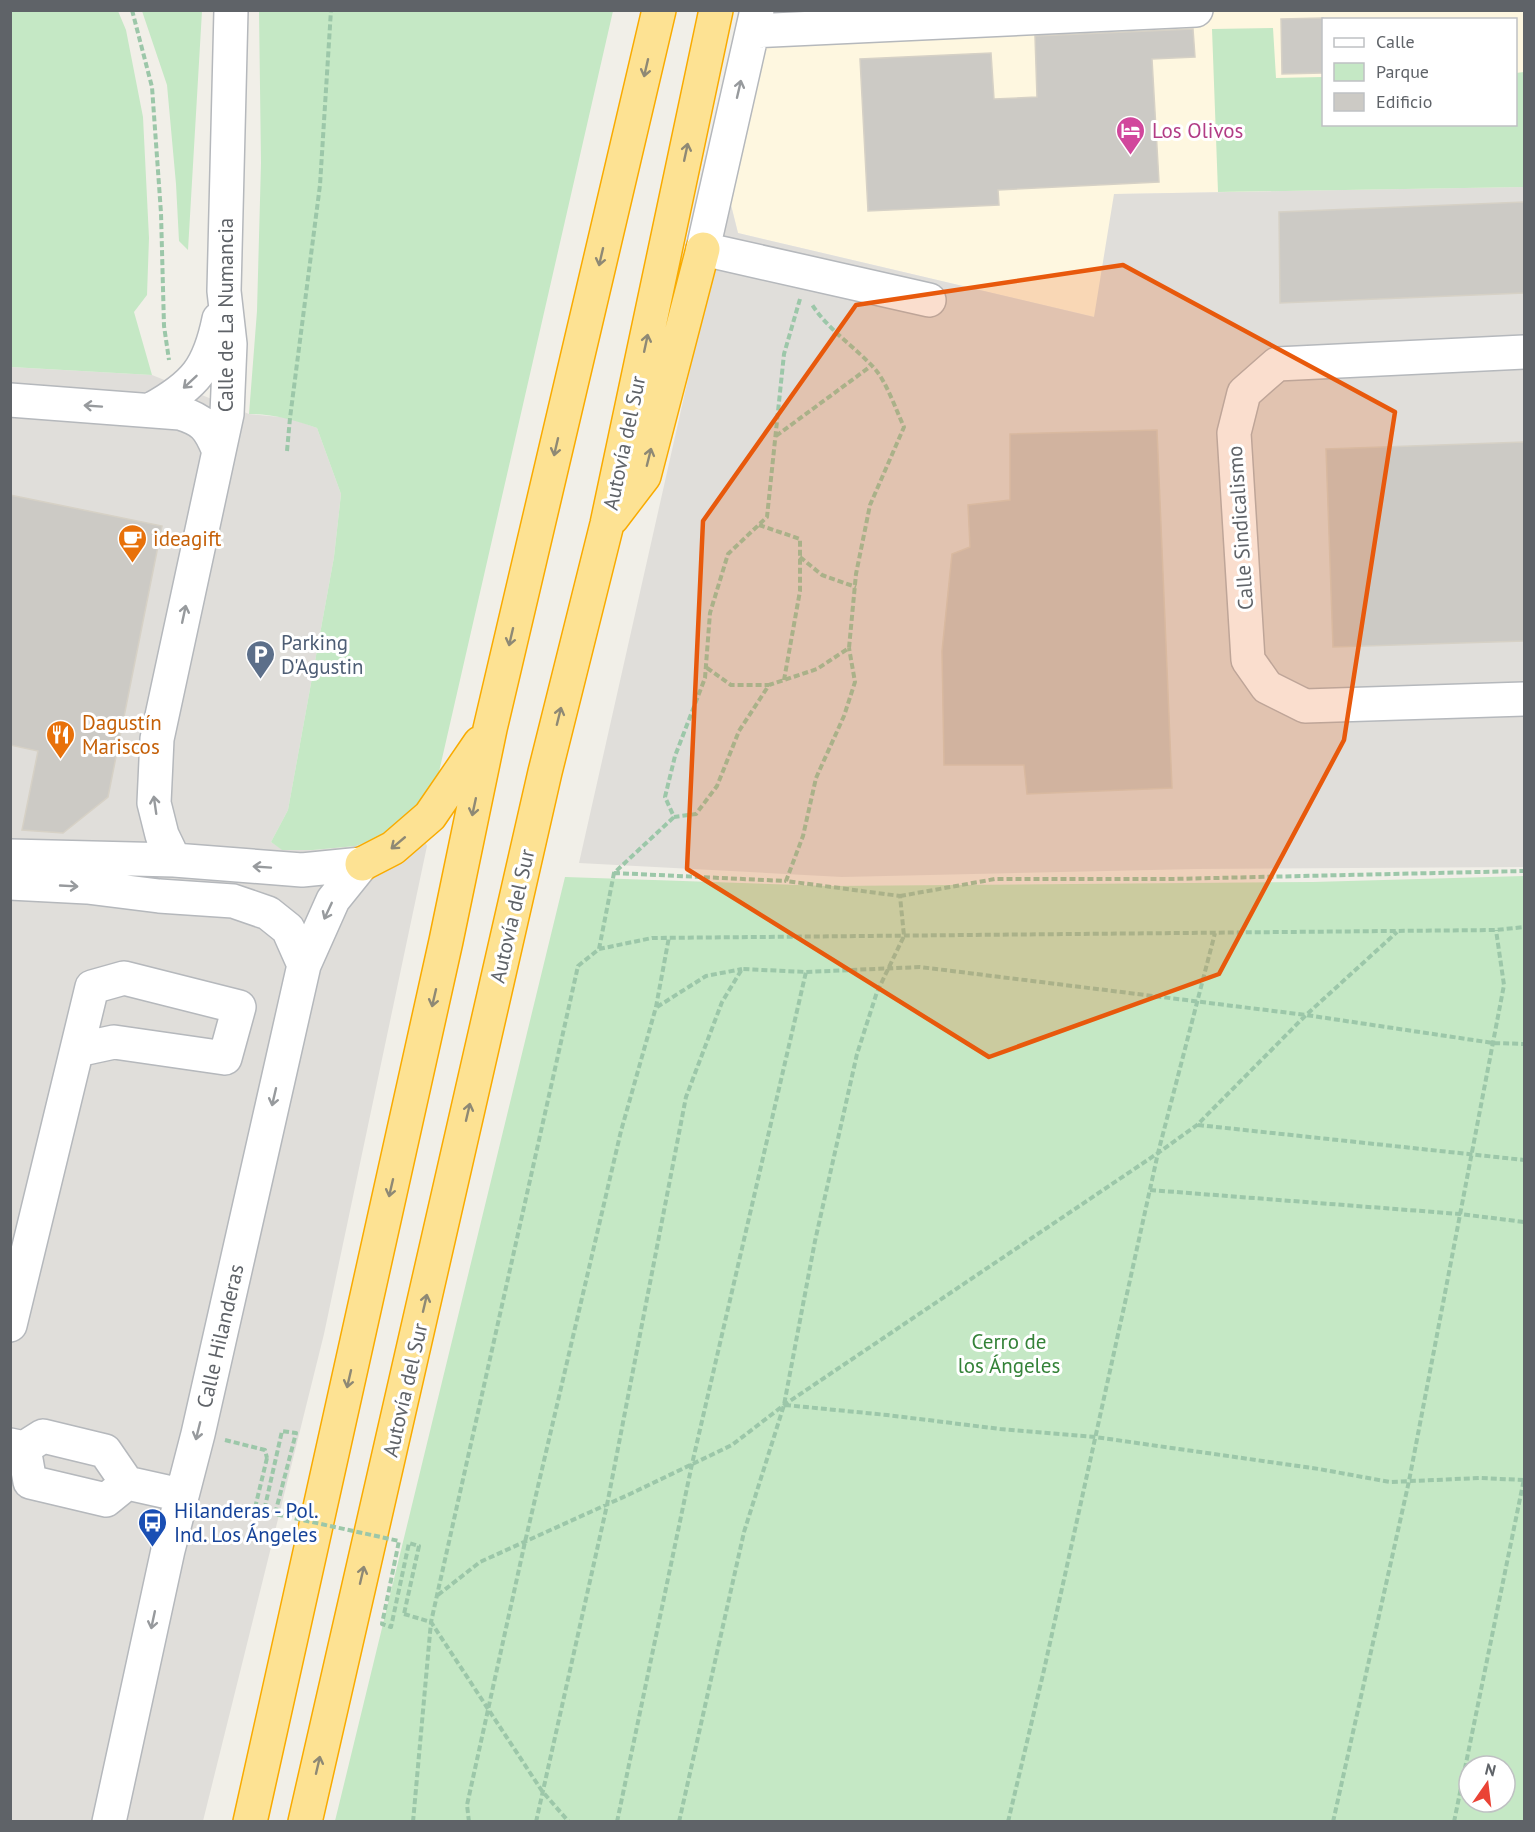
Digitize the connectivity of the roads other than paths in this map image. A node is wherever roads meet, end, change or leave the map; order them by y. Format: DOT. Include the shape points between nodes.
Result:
graph roads {
  1 [pos="231,10"];
  2 [pos="716,10"];
  3 [pos="1196,10"];
  4 [pos="652,18"];
  5 [pos="755,21"];
  6 [pos="703,249"];
  7 [pos="224,291"];
  8 [pos="929,300"];
  9 [pos="1524,352"];
  10 [pos="10,400"];
  11 [pos="152,409"];
  12 [pos="219,449"];
  13 [pos="607,524"];
  14 [pos="1524,699"];
  15 [pos="489,729"];
  16 [pos="10,856"];
  17 [pos="174,860"];
  18 [pos="362,864"];
  19 [pos="10,883"];
  20 [pos="159,896"];
  21 [pos="304,965"];
  22 [pos="77,1050"];
  23 [pos="10,1325"];
  24 [pos="17,1447"];
  25 [pos="127,1483"];
  26 [pos="181,1495"];
  27 [pos="109,1821"];
  28 [pos="250,1821"];
  29 [pos="305,1821"];
  1 -- 7 [label="street, Calle de La Numancia"];
  13 -- 2 [label="highway, Autovía del Sur, one-way"];
  3 -- 5 [label="street"];
  4 -- 15 [label="highway, one-way"];
  6 -- 5 [label="street, one-way"];
  6 -- 8 [label="street" via="805,281"];
  13 -- 6 [label="highway, one-way" via="645,476"];
  7 -- 11 [label="street, one-way" via="214,343 203,370 172,398"];
  7 -- 12 [label="street, Calle de La Numancia" via="230,344 226,414"];
  9 -- 14 [label="street, Calle Sindicalismo" via="1277,364 1244,393 1234,433 1248,660 1267,687 1305,706"];
  11 -- 10 [label="street, one-way"];
  11 -- 12 [label="street" via="196,417 210,430"];
  17 -- 12 [label="street, Calle de La Numancia, one-way" via="162,835 154,803 157,739"];
  29 -- 13 [label="highway, Autovía del Sur, one-way" via="545,772"];
  15 -- 18 [label="highway, one-way" via="430,816 393,848"];
  15 -- 28 [label="highway, one-way" via="446,942"];
  16 -- 17 [label="street"];
  18 -- 17 [label="street, one-way" via="302,870"];
  17 -- 20 [label="street" via="168,889"];
  18 -- 21 [label="street, Calle Hilanderas, one-way" via="333,900"];
  19 -- 20 [label="street, one-way" via="87,886"];
  20 -- 21 [label="street" via="233,901 268,913 288,929"];
  21 -- 26 [label="street, Calle Hilanderas, one-way"];
  22 -- 22 [label="street" via="92,987 124,978 239,1007 225,1059 114,1042"];
  22 -- 23 [label="street"];
  24 -- 25 [label="street" via="43,1436 105,1451"];
  24 -- 25 [label="street" via="30,1482 106,1500"];
  25 -- 26 [label="street"];
  26 -- 27 [label="street, Calle Hilanderas, one-way"];
}
